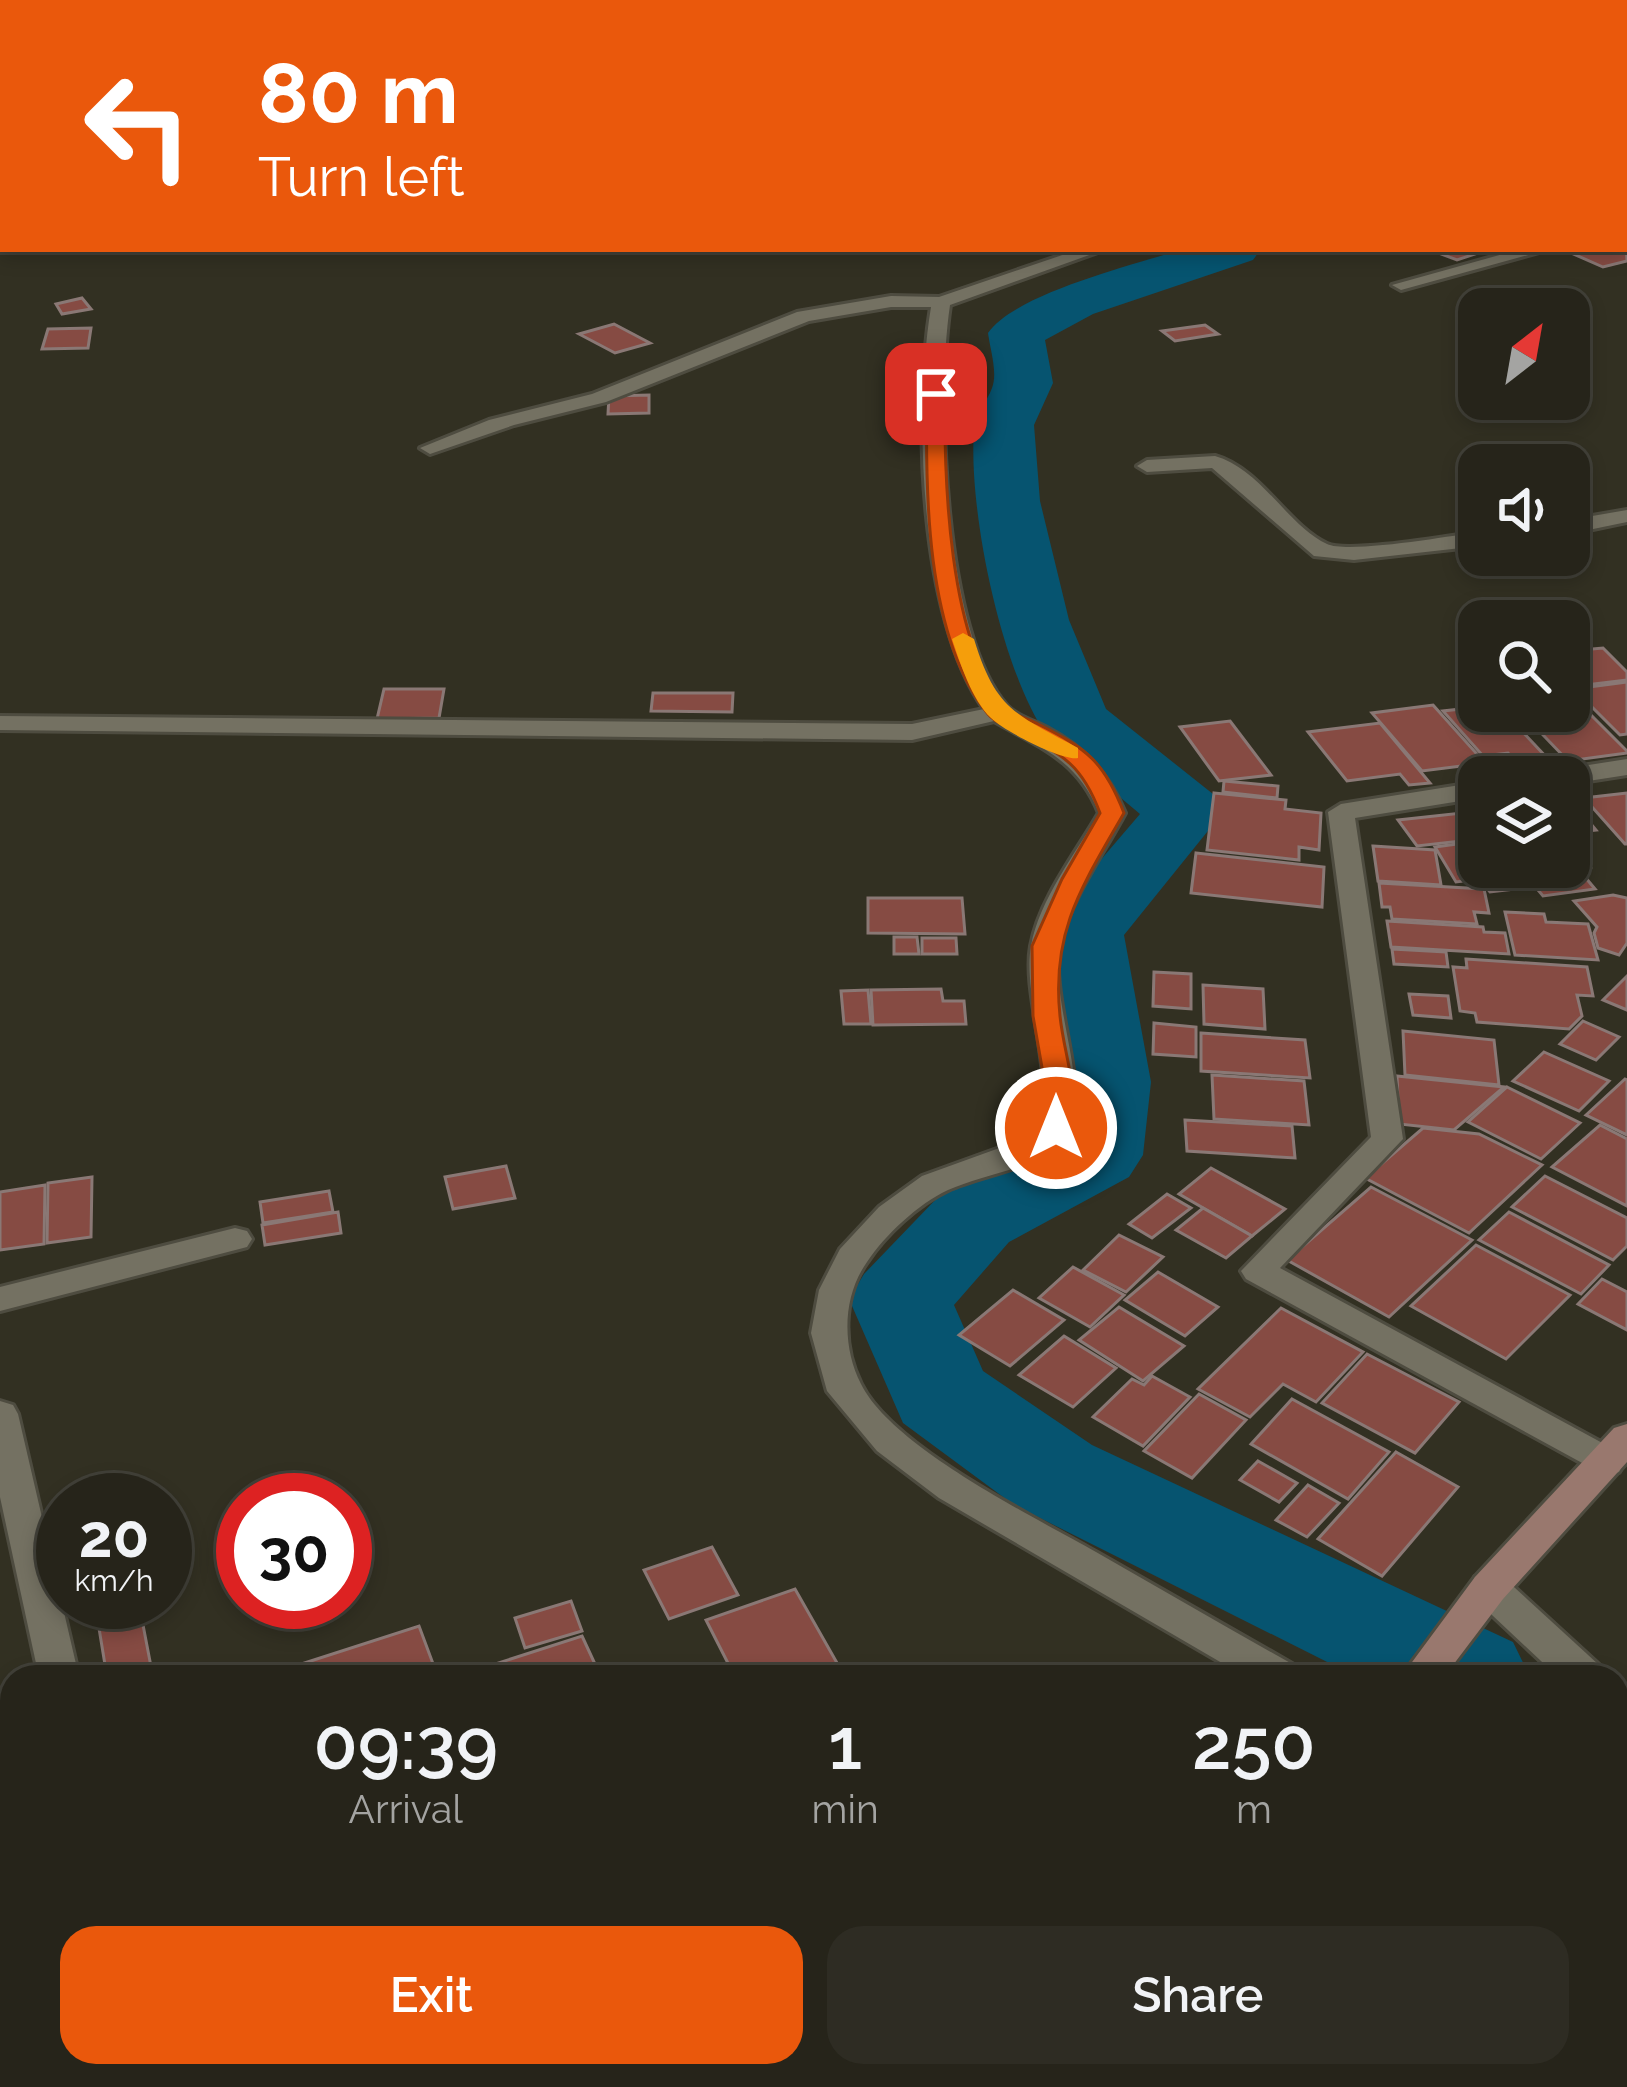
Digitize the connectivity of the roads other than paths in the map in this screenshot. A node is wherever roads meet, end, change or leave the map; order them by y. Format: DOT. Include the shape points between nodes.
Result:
graph roads {
  1 [pos="1088,252"];
  2 [pos="1529,252"];
  3 [pos="1401,285"];
  4 [pos="940,302"];
  5 [pos="430,448"];
  6 [pos="1147,466"];
  7 [pos="1627,516"];
  8 [pos="1590,523"];
  9 [pos="1458,541"];
  10 [pos="998,713"];
  11 [pos="0,723"];
  12 [pos="1627,767"];
  13 [pos="1590,773"];
  14 [pos="1458,793"];
  15 [pos="235,1239"];
  16 [pos="0,1299"];
  17 [pos="0,1414"];
  18 [pos="1617,1450"];
  19 [pos="1481,1598"];
  20 [pos="56,1665"];
  21 [pos="1259,1665"];
  22 [pos="1430,1665"];
  23 [pos="1569,1665"];
  1 -- 4 [label="street"];
  2 -- 3 [label="street"];
  4 -- 5 [label="street" via="891,298 797,316 596,400"];
  4 -- 10 [label="street" via="933,331 935,486 953,608"];
  6 -- 9 [label="street" via="1215,462 1322,551"];
  7 -- 8 [label="street"];
  10 -- 11 [label="street" via="912,732"];
  10 -- 21 [label="street" via="1097,773 1112,813 1045,946 1046,1016 1062,1102 1056,1128 1041,1144 933,1184 891,1215 852,1256 828,1333 845,1390 890,1442 952,1488"];
  12 -- 13 [label="street"];
  14 -- 18 [label="street" via="1341,812 1387,1139 1258,1271"];
  15 -- 16 [label="street"];
  17 -- 20 [label="street"];
  18 -- 19 [label="street"];
  19 -- 22 [label="street"];
  19 -- 23 [label="street"];
}
